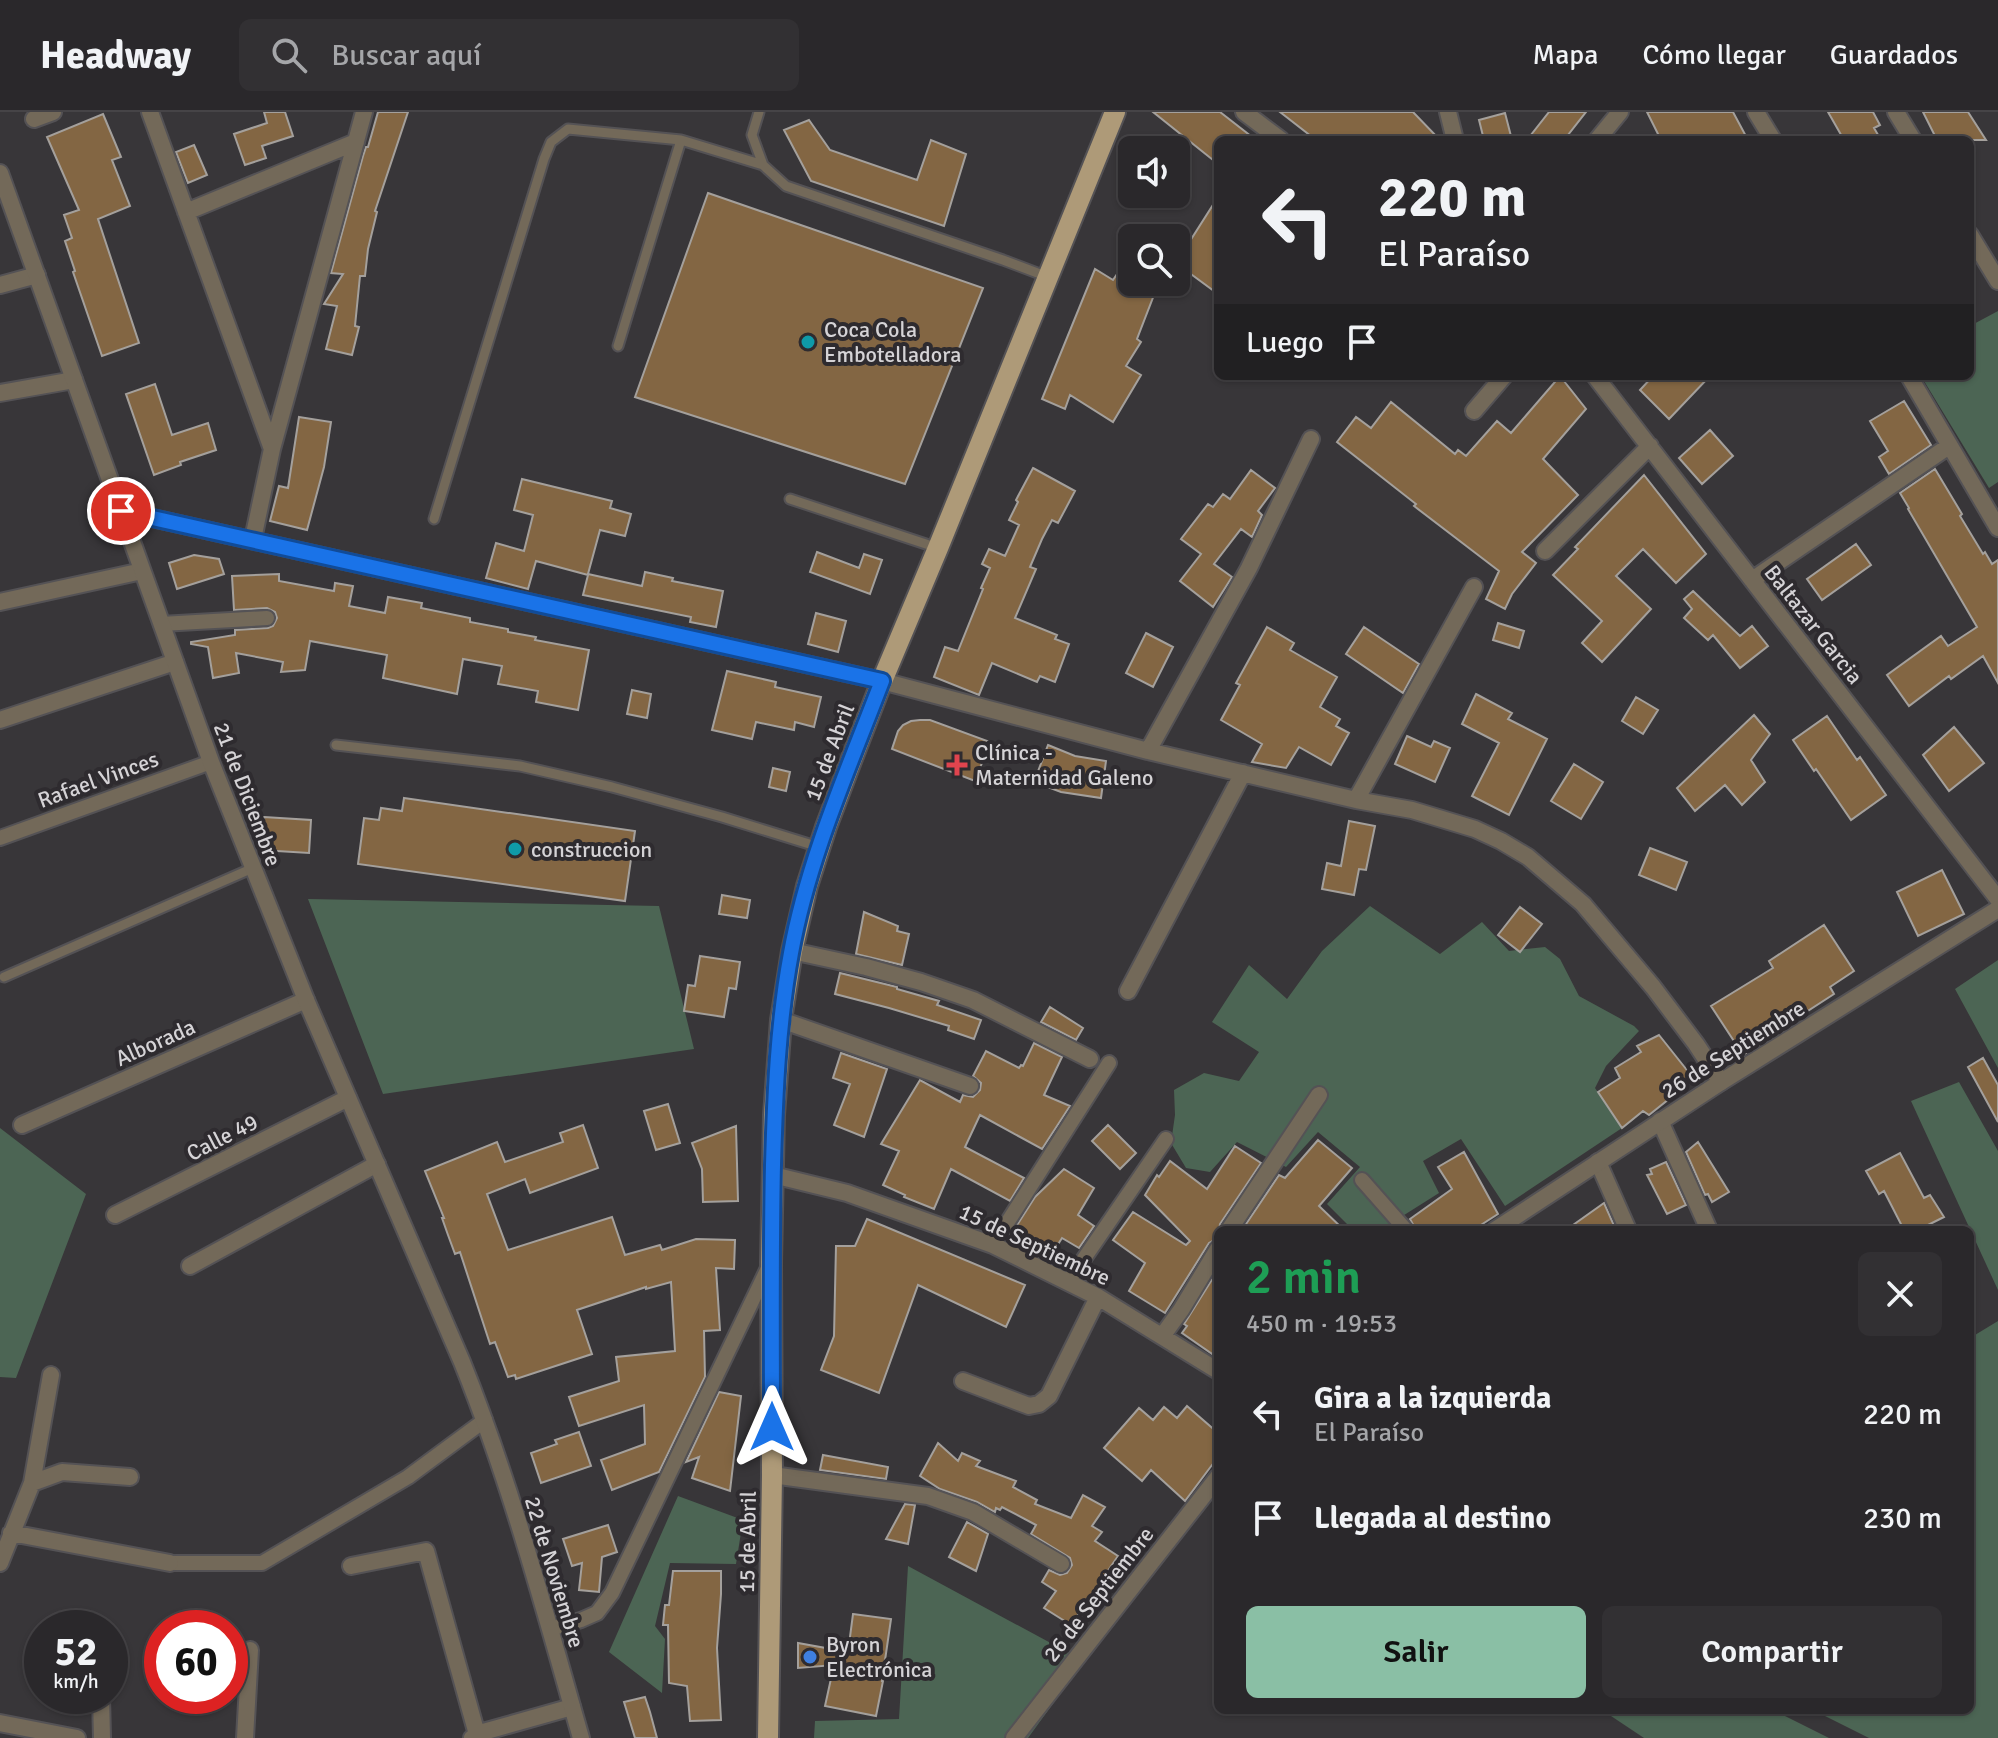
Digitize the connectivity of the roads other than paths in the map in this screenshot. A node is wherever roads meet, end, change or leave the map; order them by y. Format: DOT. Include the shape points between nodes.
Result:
graph roads {
  1 [pos="53,112"];
  2 [pos="150,112"];
  3 [pos="364,112"];
  4 [pos="759,112"];
  5 [pos="1115,112"];
  6 [pos="1244,112"];
  7 [pos="1448,112"];
  8 [pos="1620,112"];
  9 [pos="1756,112"];
  10 [pos="1896,112"];
  11 [pos="34,119"];
  12 [pos="1276,136"];
  13 [pos="1454,136"];
  14 [pos="1600,136"];
  15 [pos="1771,136"];
  16 [pos="1911,136"];
  17 [pos="681,140"];
  18 [pos="356,142"];
  19 [pos="763,165"];
  20 [pos="0,173"];
  21 [pos="186,212"];
  22 [pos="1974,242"];
  23 [pos="37,275"];
  24 [pos="1048,277"];
  25 [pos="1998,281"];
  26 [pos="0,285"];
  27 [pos="618,346"];
  28 [pos="74,380"];
  29 [pos="1501,380"];
  30 [pos="1598,380"];
  31 [pos="1911,380"];
  32 [pos="0,393"];
  33 [pos="1474,411"];
  34 [pos="1311,439"];
  35 [pos="1650,446"];
  36 [pos="1949,446"];
  37 [pos="272,449"];
  38 [pos="790,499"];
  39 [pos="1992,505"];
  40 [pos="121,511"];
  41 [pos="434,519"];
  42 [pos="1998,528"];
  43 [pos="253,539"];
  44 [pos="938,548"];
  45 [pos="1545,551"];
  46 [pos="142,571"];
  47 [pos="1752,580"];
  48 [pos="1474,587"];
  49 [pos="0,602"];
  50 [pos="267,618"];
  51 [pos="161,624"];
  52 [pos="175,662"];
  53 [pos="882,681"];
  54 [pos="0,720"];
  55 [pos="336,745"];
  56 [pos="1148,751"];
  57 [pos="211,762"];
  58 [pos="1243,773"];
  59 [pos="1356,800"];
  60 [pos="0,838"];
  61 [pos="819,847"];
  62 [pos="253,868"];
  63 [pos="1998,899"];
  64 [pos="1998,909"];
  65 [pos="792,951"];
  66 [pos="4,977"];
  67 [pos="1128,991"];
  68 [pos="306,1000"];
  69 [pos="781,1020"];
  70 [pos="1090,1059"];
  71 [pos="1109,1063"];
  72 [pos="1721,1082"];
  73 [pos="970,1086"];
  74 [pos="1319,1095"];
  75 [pos="348,1098"];
  76 [pos="1660,1121"];
  77 [pos="22,1125"];
  78 [pos="1166,1139"];
  79 [pos="1598,1162"];
  80 [pos="377,1164"];
  81 [pos="773,1175"];
  82 [pos="1362,1180"];
  83 [pos="115,1215"];
  84 [pos="1232,1226"];
  85 [pos="1402,1226"];
  86 [pos="1501,1226"];
  87 [pos="1626,1226"];
  88 [pos="1707,1226"];
  89 [pos="993,1245"];
  90 [pos="1214,1256"];
  91 [pos="771,1262"];
  92 [pos="190,1266"];
  93 [pos="1068,1282"];
  94 [pos="1098,1297"];
  95 [pos="1163,1335"];
  96 [pos="1214,1368"];
  97 [pos="51,1375"];
  98 [pos="963,1381"];
  99 [pos="485,1420"];
  100 [pos="772,1475"];
  101 [pos="130,1477"];
  102 [pos="1214,1482"];
  103 [pos="32,1483"];
  104 [pos="11,1533"];
  105 [pos="0,1563"];
  106 [pos="170,1563"];
  107 [pos="1061,1564"];
  108 [pos="351,1566"];
  109 [pos="550,1629"];
  110 [pos="250,1650"];
  111 [pos="572,1707"];
  112 [pos="101,1714"];
  113 [pos="0,1723"];
  114 [pos="476,1737"];
  115 [pos="77,1738"];
  116 [pos="102,1738"];
  117 [pos="245,1738"];
  118 [pos="581,1738"];
  119 [pos="768,1738"];
  120 [pos="1014,1738"];
  1 -- 11 [label="street"];
  2 -- 21 [label="street"];
  3 -- 18 [label="street"];
  4 -- 19 [label="lane" via="752,135"];
  5 -- 24 [label="main road, 15 de Abril"];
  6 -- 12 [label="street"];
  7 -- 13 [label="street"];
  8 -- 14 [label="street"];
  9 -- 15 [label="street"];
  10 -- 16 [label="street"];
  17 -- 19 [label="lane"];
  17 -- 27 [label="lane"];
  17 -- 41 [label="lane" via="568,129 551,142"];
  18 -- 21 [label="street"];
  18 -- 37 [label="street"];
  19 -- 24 [label="lane" via="786,186"];
  20 -- 23 [label="street, 21 de Diciembre"];
  21 -- 37 [label="street"];
  22 -- 25 [label="street"];
  23 -- 26 [label="street"];
  23 -- 28 [label="street, 21 de Diciembre"];
  24 -- 44 [label="main road, 15 de Abril"];
  28 -- 32 [label="street"];
  28 -- 40 [label="street, 21 de Diciembre"];
  29 -- 33 [label="street"];
  30 -- 35 [label="street, Baltazar Garcia"];
  31 -- 36 [label="street"];
  34 -- 56 [label="street" via="1249,568"];
  35 -- 45 [label="street"];
  35 -- 47 [label="street, Baltazar Garcia"];
  36 -- 39 [label="street"];
  36 -- 47 [label="street"];
  37 -- 43 [label="street"];
  38 -- 44 [label="lane"];
  39 -- 42 [label="street"];
  40 -- 43 [label="street"];
  40 -- 46 [label="street, 21 de Diciembre"];
  43 -- 53 [label="street"];
  44 -- 53 [label="main road, 15 de Abril"];
  46 -- 49 [label="street"];
  46 -- 51 [label="street, 21 de Diciembre"];
  47 -- 63 [label="street, Baltazar Garcia"];
  48 -- 59 [label="street"];
  50 -- 51 [label="street"];
  51 -- 52 [label="street, 21 de Diciembre"];
  52 -- 54 [label="street"];
  52 -- 57 [label="street, 21 de Diciembre"];
  53 -- 56 [label="street"];
  53 -- 61 [label="main road, 15 de Abril"];
  55 -- 61 [label="lane" via="520,766"];
  56 -- 58 [label="street"];
  57 -- 60 [label="street, Rafael Vinces"];
  57 -- 62 [label="street, 21 de Diciembre"];
  58 -- 59 [label="street"];
  58 -- 67 [label="street"];
  59 -- 72 [label="street" via="1475,829 1528,857 1583,904 1616,942"];
  61 -- 65 [label="main road, 15 de Abril"];
  62 -- 66 [label="lane"];
  62 -- 68 [label="street, 21 de Diciembre"];
  64 -- 72 [label="street, 26 de Septiembre"];
  65 -- 69 [label="main road, 15 de Abril"];
  65 -- 70 [label="street" via="973,1000"];
  68 -- 75 [label="street, 21 de Diciembre"];
  68 -- 77 [label="street, Alborada"];
  69 -- 73 [label="street"];
  69 -- 81 [label="main road, 15 de Abril"];
  71 -- 89 [label="street"];
  72 -- 76 [label="street, 26 de Septiembre"];
  74 -- 84 [label="street"];
  75 -- 80 [label="street, 21 de Diciembre"];
  75 -- 83 [label="street, Calle 49"];
  76 -- 79 [label="street, 26 de Septiembre"];
  76 -- 88 [label="street"];
  78 -- 93 [label="street"];
  79 -- 86 [label="street, 26 de Septiembre"];
  79 -- 87 [label="street"];
  80 -- 92 [label="street"];
  80 -- 99 [label="street, 21 de Diciembre"];
  81 -- 89 [label="street, 15 de Septiembre" via="860,1197"];
  81 -- 91 [label="main road, 15 de Abril"];
  82 -- 85 [label="street"];
  89 -- 93 [label="street, 15 de Septiembre"];
  90 -- 95 [label="street"];
  91 -- 100 [label="main road, 15 de Abril"];
  91 -- 109 [label="street" via="612,1593 597,1613"];
  93 -- 94 [label="street, 15 de Septiembre"];
  94 -- 95 [label="street, 15 de Septiembre"];
  94 -- 98 [label="street" via="1049,1396 1039,1404 1029,1406"];
  95 -- 96 [label="street, 15 de Septiembre"];
  97 -- 103 [label="street"];
  99 -- 106 [label="street" via="408,1477 262,1563"];
  99 -- 109 [label="street, 22 de Noviembre"];
  100 -- 107 [label="street" via="928,1496 973,1512"];
  100 -- 119 [label="main road, 15 de Abril"];
  101 -- 103 [label="street" via="62,1472"];
  102 -- 120 [label="street, 26 de Septiembre"];
  103 -- 104 [label="street"];
  104 -- 105 [label="street"];
  104 -- 106 [label="street"];
  108 -- 114 [label="street" via="426,1551"];
  109 -- 111 [label="street, 22 de Noviembre"];
  110 -- 117 [label="street"];
  111 -- 114 [label="street"];
  111 -- 118 [label="street, 22 de Noviembre"];
  112 -- 116 [label="street"];
  113 -- 115 [label="street"];
}
